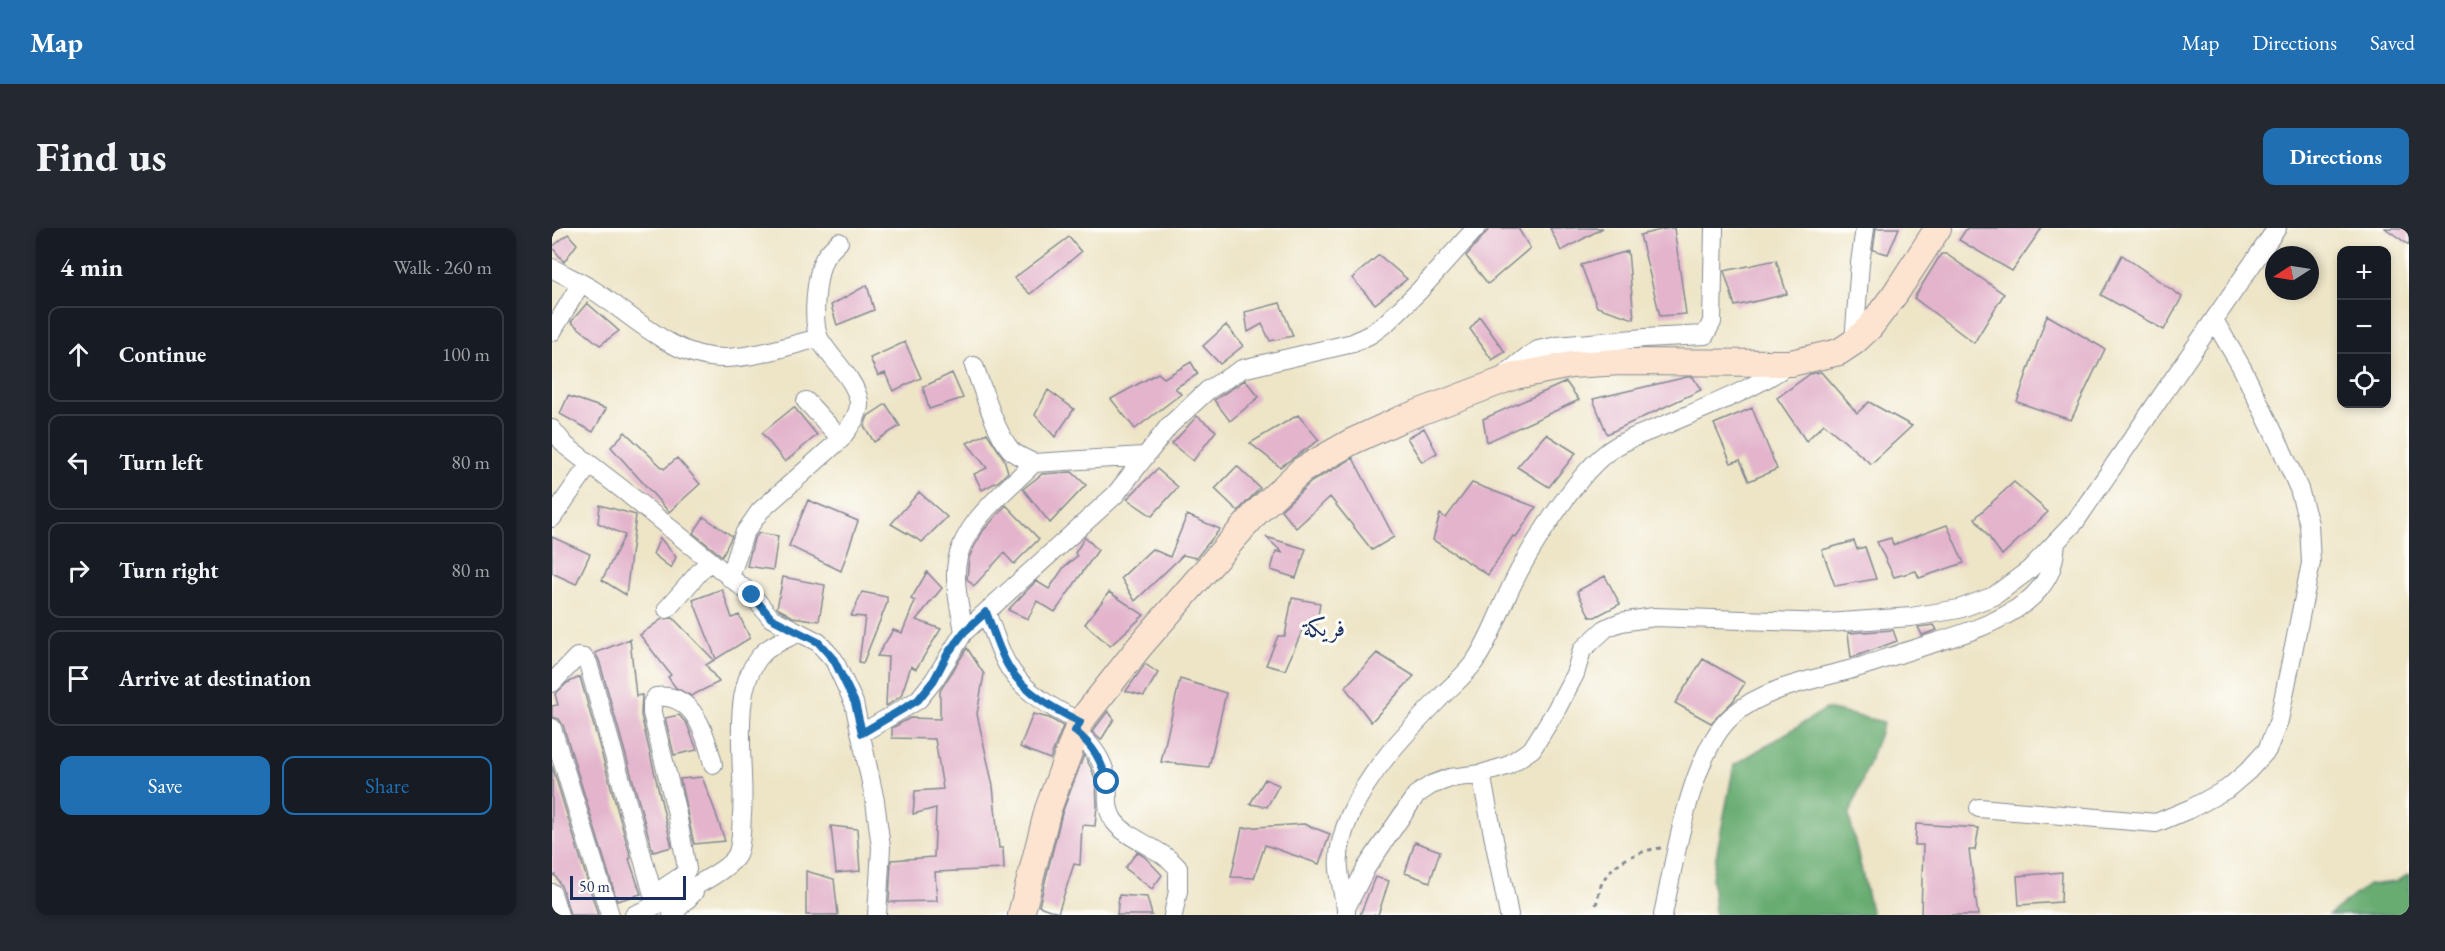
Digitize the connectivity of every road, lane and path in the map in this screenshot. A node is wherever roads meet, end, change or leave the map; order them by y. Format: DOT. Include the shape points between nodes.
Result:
graph roads {
  1 [pos="1476,228"];
  2 [pos="1714,228"];
  3 [pos="1865,228"];
  4 [pos="1938,228"];
  5 [pos="2277,228"];
  6 [pos="839,242"];
  7 [pos="552,268"];
  8 [pos="581,282"];
  9 [pos="2214,320"];
  10 [pos="552,332"];
  11 [pos="819,338"];
  12 [pos="1854,342"];
  13 [pos="1791,363"];
  14 [pos="974,366"];
  15 [pos="1496,382"];
  16 [pos="806,400"];
  17 [pos="552,429"];
  18 [pos="841,439"];
  19 [pos="1143,456"];
  20 [pos="1034,463"];
  21 [pos="589,465"];
  22 [pos="552,518"];
  23 [pos="2055,543"];
  24 [pos="709,561"];
  25 [pos="730,578"];
  26 [pos="667,609"];
  27 [pos="986,612"];
  28 [pos="964,632"];
  29 [pos="797,633"];
  30 [pos="552,682"];
  31 [pos="1078,727"];
  32 [pos="552,728"];
  33 [pos="862,733"];
  34 [pos="713,764"];
  35 [pos="1481,774"];
  36 [pos="1979,808"];
  37 [pos="1677,846"];
  38 [pos="552,892"];
  39 [pos="660,905"];
  40 [pos="1596,905"];
  41 [pos="1346,911"];
  42 [pos="559,915"];
  43 [pos="610,915"];
  44 [pos="634,915"];
  45 [pos="877,915"];
  46 [pos="1021,915"];
  47 [pos="1173,915"];
  48 [pos="1509,915"];
  49 [pos="1663,915"];
  1 -- 19 [label="street" via="1419,291 1371,334 1353,343 1242,369 1200,397"];
  2 -- 15 [label="street" via="1712,322 1705,335 1538,350"];
  3 -- 12 [label="street"];
  4 -- 12 [label="street" via="1895,294"];
  5 -- 9 [label="street"];
  6 -- 11 [label="street" via="825,258 817,281"];
  7 -- 8 [label="street"];
  8 -- 10 [label="street"];
  8 -- 11 [label="street" via="667,342 697,355 723,358 758,354"];
  9 -- 23 [label="street" via="2075,522"];
  9 -- 36 [label="street" via="2281,448 2309,524 2311,563 2280,720 2267,750 2227,789 2156,823"];
  11 -- 18 [label="street" via="859,401 858,413"];
  12 -- 13 [label="street" via="1839,352"];
  13 -- 15 [label="street" via="1571,365"];
  13 -- 41 [label="street" via="1764,382 1622,443 1592,465 1534,547 1475,662 1404,735 1367,783 1339,846 1338,867"];
  14 -- 20 [label="street" via="1002,437 1011,450"];
  15 -- 31 [label="street" via="1399,420 1302,470 1235,537 1140,646"];
  16 -- 18 [label="street"];
  17 -- 21 [label="street"];
  18 -- 25 [label="street" via="760,511 744,534"];
  19 -- 20 [label="street"];
  19 -- 27 [label="street" via="1115,495"];
  20 -- 28 [label="street" via="995,499 966,538 956,574"];
  21 -- 22 [label="street"];
  21 -- 24 [label="street"];
  23 -- 35 [label="street" via="2030,570 1994,596 1959,609 1827,623 1671,617 1621,622 1596,636 1582,650 1575,674 1532,749 1507,766"];
  23 -- 37 [label="street" via="2054,560 2040,589 2011,612 1938,641 1773,693 1730,717 1713,742 1693,787"];
  24 -- 25 [label="street"];
  24 -- 26 [label="street"];
  25 -- 29 [label="street" via="752,595 771,618"];
  27 -- 28 [label="street"];
  27 -- 31 [label="street" via="1001,652 1018,679"];
  28 -- 33 [label="street" via="918,700"];
  29 -- 33 [label="street" via="818,642 834,660 855,703"];
  29 -- 39 [label="street" via="764,652 750,668 744,686 737,855"];
  30 -- 39 [label="street" via="577,657 588,663"];
  31 -- 46 [label="street" via="1048,809"];
  31 -- 47 [label="street" via="1102,762 1107,805 1114,821 1126,833 1170,858 1178,868"];
  32 -- 43 [label="street"];
  33 -- 45 [label="street" via="881,847"];
  34 -- 39 [label="street" via="706,736 693,713 675,698 656,697 652,713 687,869"];
  35 -- 41 [label="street" via="1450,778 1416,795 1366,868"];
  35 -- 48 [label="street"];
  37 -- 40 [label="path" via="1656,848 1617,864 1603,881"];
  37 -- 49 [label="street"];
  38 -- 42 [label="street"];
  39 -- 44 [label="street"];
}
